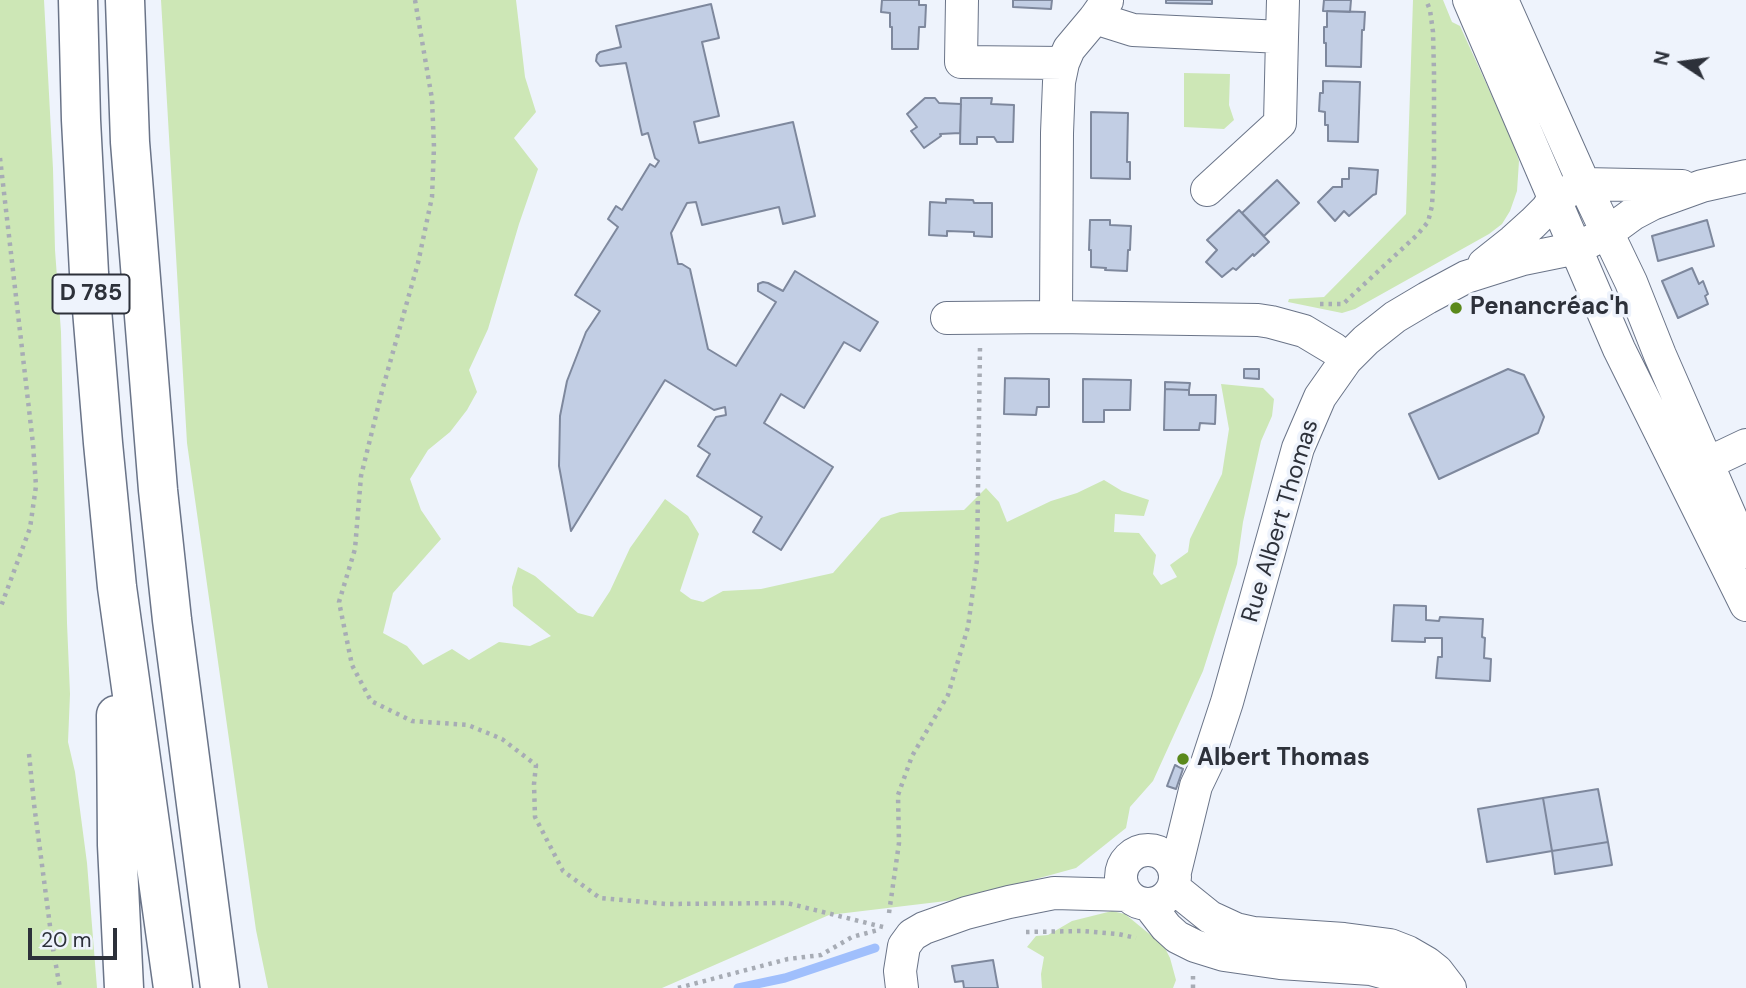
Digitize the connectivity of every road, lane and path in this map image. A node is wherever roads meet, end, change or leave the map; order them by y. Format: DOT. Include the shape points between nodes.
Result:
graph roads {
  1 [pos="78,0"];
  2 [pos="125,0"];
  3 [pos="415,0"];
  4 [pos="962,0"];
  5 [pos="1283,0"];
  6 [pos="1426,0"];
  7 [pos="1469,0"];
  8 [pos="1502,0"];
  9 [pos="1101,9"];
  10 [pos="1282,37"];
  11 [pos="1063,63"];
  12 [pos="0,158"];
  13 [pos="1746,176"];
  14 [pos="1584,184"];
  15 [pos="1702,186"];
  16 [pos="1206,190"];
  17 [pos="1554,198"];
  18 [pos="1607,233"];
  19 [pos="1577,248"];
  20 [pos="1466,277"];
  21 [pos="1318,304"];
  22 [pos="1056,317"];
  23 [pos="947,318"];
  24 [pos="980,318"];
  25 [pos="1346,360"];
  26 [pos="1746,445"];
  27 [pos="1708,463"];
  28 [pos="1746,552"];
  29 [pos="117,587"];
  30 [pos="1746,605"];
  31 [pos="0,609"];
  32 [pos="29,754"];
  33 [pos="1196,786"];
  34 [pos="1138,854"];
  35 [pos="1156,890"];
  36 [pos="1054,893"];
  37 [pos="887,928"];
  38 [pos="924,928"];
  39 [pos="1016,933"];
  40 [pos="1147,941"];
  41 [pos="1194,968"];
  42 [pos="60,988"];
  43 [pos="124,988"];
  44 [pos="173,988"];
  45 [pos="220,988"];
  46 [pos="678,988"];
  47 [pos="902,988"];
  48 [pos="1193,988"];
  49 [pos="1416,988"];
  50 [pos="1450,988"];
  1 -- 29 [label="highway, D 785" via="89,273"];
  2 -- 45 [label="highway, D 785" via="130,142 158,490"];
  3 -- 37 [label="path" via="432,99 432,197 362,476 355,549 340,602 352,665 371,701 412,721 468,725 502,738 536,765 536,817 563,871 600,898 666,904 787,903"];
  4 -- 11 [label="street" via="961,62"];
  5 -- 10 [label="street"];
  6 -- 21 [label="path" via="1434,72 1434,168 1428,222 1343,304"];
  7 -- 17 [label="street"];
  8 -- 14 [label="street"];
  9 -- 10 [label="street" via="1133,30"];
  9 -- 11 [label="street"];
  10 -- 16 [label="street" via="1280,123"];
  11 -- 22 [label="street" via="1057,105"];
  12 -- 31 [label="path" via="36,486 30,528"];
  13 -- 15 [label="street"];
  14 -- 15 [label="street"];
  14 -- 17 [label="street"];
  14 -- 18 [label="street"];
  15 -- 18 [label="street, Rue Albert Thomas" via="1652,204"];
  17 -- 19 [label="street"];
  17 -- 20 [label="street, Rue Albert Thomas" via="1513,241"];
  18 -- 19 [label="street, Rue Albert Thomas"];
  18 -- 27 [label="street"];
  19 -- 20 [label="street, Rue Albert Thomas"];
  19 -- 30 [label="street" via="1619,349"];
  20 -- 25 [label="street, Rue Albert Thomas" via="1395,317"];
  22 -- 24 [label="street"];
  22 -- 25 [label="street" via="1271,322 1314,337"];
  23 -- 24 [label="street"];
  24 -- 37 [label="path" via="977,560 968,627 948,695 912,757 898,794 899,843"];
  25 -- 33 [label="street, Rue Albert Thomas" via="1320,397 1298,449 1223,715"];
  26 -- 27 [label="street"];
  27 -- 28 [label="street"];
  29 -- 43 [label="highway" via="117,845"];
  29 -- 44 [label="highway, D 785"];
  32 -- 42 [label="path"];
  33 -- 34 [label="street, Rue Albert Thomas"];
  33 -- 35 [label="street, Rue Albert Thomas"];
  34 -- 35 [label="street" via="1159,851 1172,863"];
  34 -- 35 [label="street" via="1122,869 1123,887"];
  34 -- 36 [label="street, Rue Albert Thomas"];
  35 -- 36 [label="street, Rue Albert Thomas"];
  35 -- 49 [label="street" via="1166,927 1195,946 1250,960 1371,969 1400,977"];
  35 -- 50 [label="street" via="1236,929 1390,945 1427,963"];
  36 -- 38 [label="street, Rue Albert Thomas" via="977,910"];
  37 -- 38 [label="path"];
  37 -- 46 [label="path" via="852,937 821,954"];
  38 -- 47 [label="street" via="904,946"];
  39 -- 40 [label="path" via="1082,931"];
  41 -- 48 [label="path"];
}
